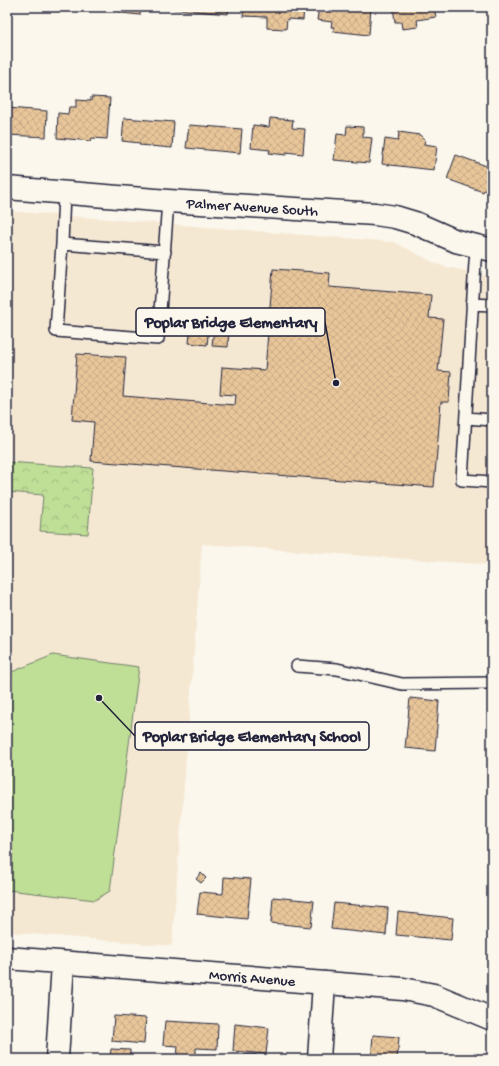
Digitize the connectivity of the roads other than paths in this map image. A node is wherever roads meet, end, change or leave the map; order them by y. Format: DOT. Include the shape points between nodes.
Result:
graph roads {
  1 [pos="7,188"];
  2 [pos="64,192"];
  3 [pos="168,201"];
  4 [pos="62,244"];
  5 [pos="484,249"];
  6 [pos="164,252"];
  7 [pos="472,304"];
  8 [pos="492,305"];
  9 [pos="466,418"];
  10 [pos="492,420"];
  11 [pos="492,482"];
  12 [pos="296,666"];
  13 [pos="492,683"];
  14 [pos="7,958"];
  15 [pos="63,963"];
  16 [pos="324,983"];
  17 [pos="492,1019"];
  18 [pos="57,1059"];
  19 [pos="319,1059"];
  1 -- 2 [label="street, Palmer Avenue South"];
  2 -- 3 [label="street, Palmer Avenue South"];
  2 -- 4 [label="lane"];
  3 -- 5 [label="street, Palmer Avenue South" via="395,217"];
  3 -- 6 [label="lane"];
  4 -- 6 [label="lane"];
  4 -- 6 [label="lane" via="56,332 158,340"];
  5 -- 7 [label="lane" via="475,262"];
  7 -- 8 [label="lane"];
  7 -- 9 [label="lane"];
  9 -- 10 [label="lane"];
  9 -- 11 [label="lane" via="462,480"];
  12 -- 13 [label="lane" via="337,669 402,684"];
  14 -- 15 [label="street, Morris Avenue"];
  15 -- 16 [label="street, Morris Avenue"];
  15 -- 18 [label="street"];
  16 -- 17 [label="street, Morris Avenue" via="434,994"];
  16 -- 19 [label="street"];
}
